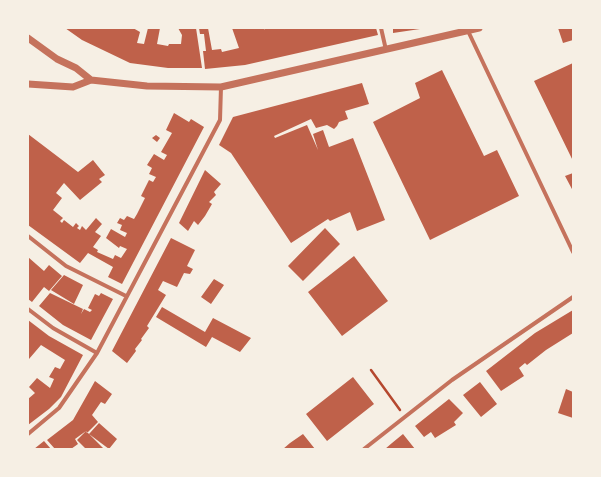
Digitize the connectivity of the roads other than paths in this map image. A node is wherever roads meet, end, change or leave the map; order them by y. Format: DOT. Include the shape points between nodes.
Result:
graph roads {
  1 [pos="381,28"];
  2 [pos="479,28"];
  3 [pos="468,31"];
  4 [pos="28,38"];
  5 [pos="386,50"];
  6 [pos="91,80"];
  7 [pos="28,84"];
  8 [pos="221,87"];
  9 [pos="28,236"];
  10 [pos="573,252"];
  11 [pos="126,296"];
  12 [pos="573,297"];
  13 [pos="28,309"];
  14 [pos="97,353"];
  15 [pos="28,434"];
  16 [pos="364,449"];
  1 -- 5 [label="street"];
  2 -- 3 [label="street"];
  3 -- 5 [label="street"];
  3 -- 10 [label="street"];
  4 -- 6 [label="street"];
  5 -- 8 [label="street"];
  6 -- 7 [label="street" via="74,87"];
  6 -- 8 [label="street" via="148,86"];
  8 -- 11 [label="street" via="220,120"];
  9 -- 11 [label="street" via="66,266"];
  11 -- 14 [label="street"];
  12 -- 16 [label="street" via="452,380"];
  13 -- 14 [label="street" via="53,328"];
  14 -- 15 [label="street" via="59,408"];
}
